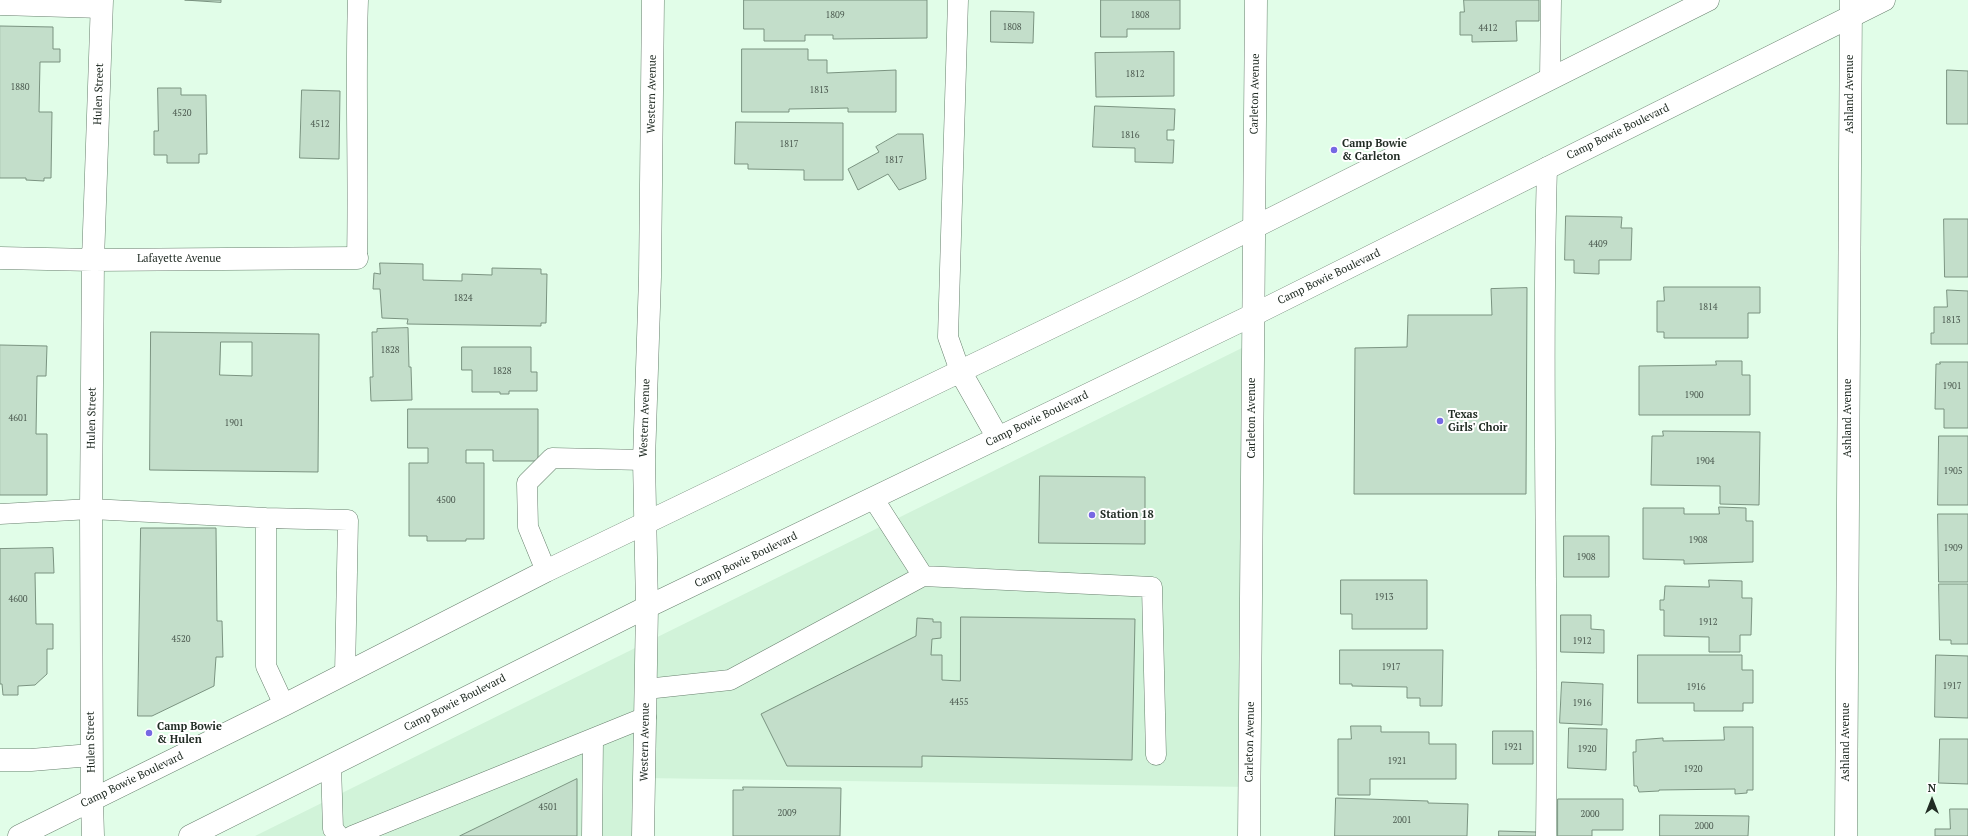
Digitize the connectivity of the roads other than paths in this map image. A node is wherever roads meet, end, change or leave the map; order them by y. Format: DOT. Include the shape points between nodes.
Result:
graph roads {
  1 [pos="358,0"];
  2 [pos="653,0"];
  3 [pos="958,0"];
  4 [pos="1256,0"];
  5 [pos="1551,0"];
  6 [pos="1708,0"];
  7 [pos="1884,0"];
  8 [pos="102,4"];
  9 [pos="0,5"];
  10 [pos="1851,8"];
  11 [pos="1550,79"];
  12 [pos="1547,167"];
  13 [pos="1254,226"];
  14 [pos="0,258"];
  15 [pos="357,258"];
  16 [pos="94,260"];
  17 [pos="1253,315"];
  18 [pos="960,371"];
  19 [pos="998,438"];
  20 [pos="644,460"];
  21 [pos="873,498"];
  22 [pos="91,509"];
  23 [pos="0,514"];
  24 [pos="266,518"];
  25 [pos="644,524"];
  26 [pos="546,571"];
  27 [pos="923,576"];
  28 [pos="647,607"];
  29 [pos="345,674"];
  30 [pos="646,689"];
  31 [pos="284,705"];
  32 [pos="646,717"];
  33 [pos="593,739"];
  34 [pos="91,755"];
  35 [pos="1156,755"];
  36 [pos="0,760"];
  37 [pos="331,765"];
  38 [pos="92,801"];
  39 [pos="19,836"];
  40 [pos="93,836"];
  41 [pos="190,836"];
  42 [pos="339,836"];
  43 [pos="352,836"];
  44 [pos="592,836"];
  45 [pos="643,836"];
  46 [pos="1249,836"];
  47 [pos="1546,836"];
  48 [pos="1846,836"];
  1 -- 15 [label="lane"];
  2 -- 20 [label="main road, Western Avenue" via="650,278"];
  3 -- 18 [label="lane" via="948,337"];
  4 -- 13 [label="main road, Carleton Avenue"];
  5 -- 11 [label="lane"];
  6 -- 11 [label="main road, Camp Bowie Boulevard"];
  7 -- 10 [label="main road, Camp Bowie Boulevard"];
  8 -- 9 [label="lane"];
  8 -- 16 [label="main road, Hulen Street"];
  10 -- 12 [label="main road, Camp Bowie Boulevard"];
  10 -- 48 [label="main road, Ashland Avenue"];
  11 -- 13 [label="main road, Camp Bowie Boulevard"];
  12 -- 17 [label="main road, Camp Bowie Boulevard"];
  12 -- 47 [label="lane" via="1544,259 1548,716"];
  13 -- 17 [label="main road, Carleton Avenue"];
  13 -- 18 [label="main road, Camp Bowie Boulevard" via="1133,288"];
  14 -- 16 [label="main road, Lafayette Avenue"];
  15 -- 16 [label="main road, Lafayette Avenue"];
  16 -- 22 [label="main road, Hulen Street"];
  17 -- 19 [label="main road, Camp Bowie Boulevard"];
  17 -- 46 [label="main road, Carleton Avenue"];
  18 -- 19 [label="main road"];
  18 -- 25 [label="main road, Camp Bowie Boulevard"];
  19 -- 21 [label="main road, Camp Bowie Boulevard"];
  20 -- 25 [label="main road, Western Avenue"];
  20 -- 26 [label="lane" via="552,458 527,482 528,527"];
  21 -- 27 [label="lane"];
  21 -- 28 [label="main road, Camp Bowie Boulevard"];
  22 -- 23 [label="lane"];
  22 -- 24 [label="lane"];
  22 -- 34 [label="main road, Hulen Street"];
  24 -- 29 [label="lane" via="348,520"];
  24 -- 31 [label="lane" via="266,666"];
  25 -- 26 [label="main road, Camp Bowie Boulevard"];
  25 -- 28 [label="main road, Western Avenue"];
  26 -- 29 [label="main road, Camp Bowie Boulevard"];
  27 -- 30 [label="lane" via="730,680"];
  27 -- 35 [label="lane" via="1152,587"];
  28 -- 30 [label="main road, Western Avenue"];
  28 -- 37 [label="main road, Camp Bowie Boulevard"];
  29 -- 31 [label="main road, Camp Bowie Boulevard"];
  30 -- 32 [label="main road, Western Avenue"];
  31 -- 38 [label="main road, Camp Bowie Boulevard"];
  32 -- 33 [label="lane"];
  32 -- 45 [label="main road, Western Avenue"];
  33 -- 43 [label="lane"];
  33 -- 44 [label="lane"];
  34 -- 36 [label="main road"];
  34 -- 38 [label="main road, Hulen Street"];
  37 -- 41 [label="main road, Camp Bowie Boulevard"];
  37 -- 42 [label="lane" via="333,829"];
  38 -- 39 [label="main road, Camp Bowie Boulevard"];
  38 -- 40 [label="main road, Hulen Street"];
}
